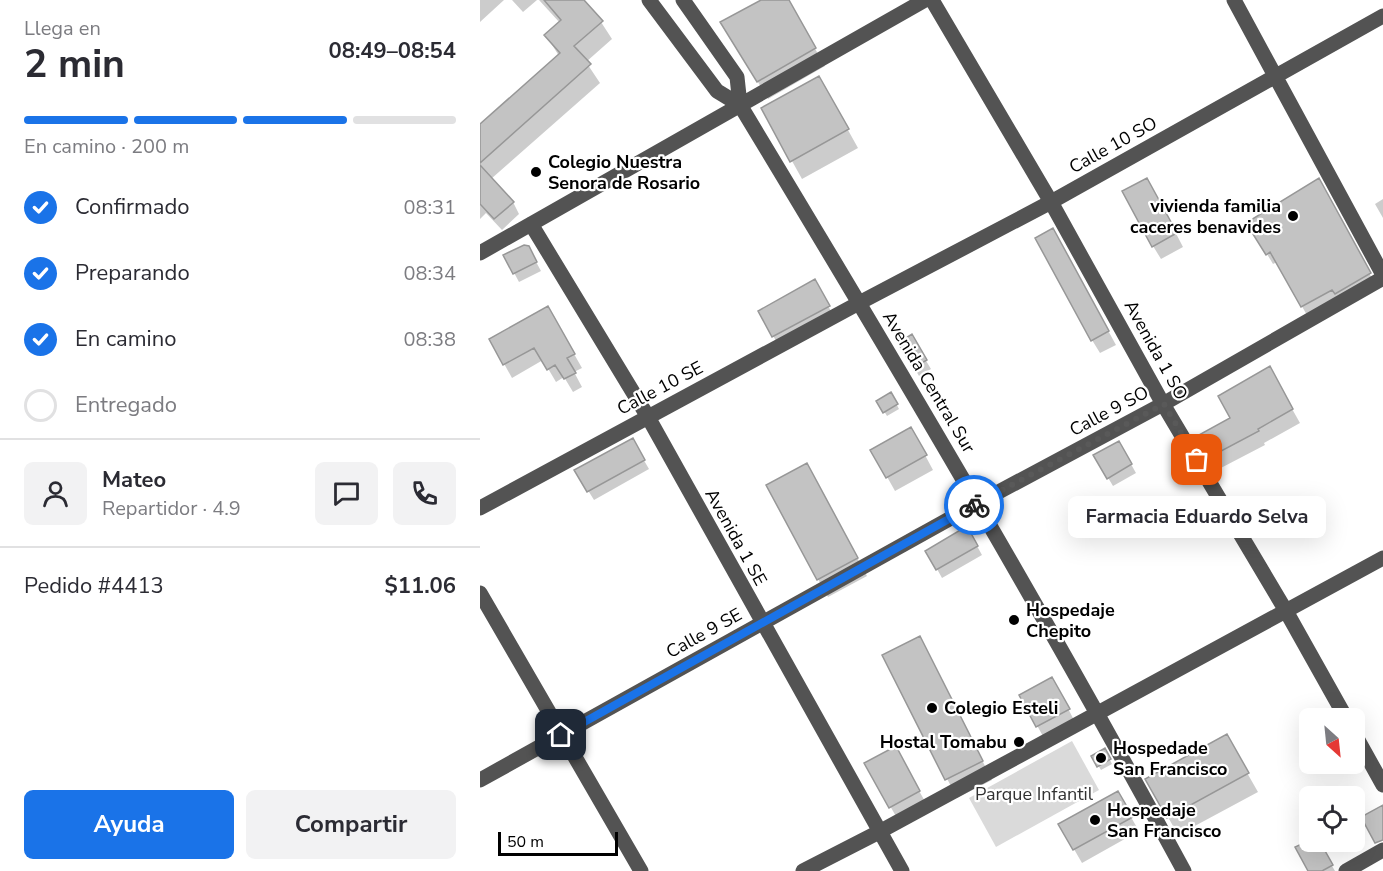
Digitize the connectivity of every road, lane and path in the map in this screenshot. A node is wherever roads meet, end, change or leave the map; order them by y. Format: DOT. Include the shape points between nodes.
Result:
graph roads {
  1 [pos="649,0"];
  2 [pos="683,0"];
  3 [pos="925,0"];
  4 [pos="932,0"];
  5 [pos="1234,0"];
  6 [pos="1383,16"];
  7 [pos="1275,76"];
  8 [pos="740,105"];
  9 [pos="1051,202"];
  10 [pos="531,224"];
  11 [pos="480,252"];
  12 [pos="1383,277"];
  13 [pos="859,303"];
  14 [pos="1164,404"];
  15 [pos="648,417"];
  16 [pos="978,503"];
  17 [pos="480,508"];
  18 [pos="1383,558"];
  19 [pos="480,593"];
  20 [pos="1286,611"];
  21 [pos="762,623"];
  22 [pos="1340,708"];
  23 [pos="1098,714"];
  24 [pos="561,735"];
  25 [pos="1365,753"];
  26 [pos="480,780"];
  27 [pos="1383,785"];
  28 [pos="879,832"];
  29 [pos="1383,850"];
  30 [pos="641,871"];
  31 [pos="803,871"];
  32 [pos="902,871"];
  33 [pos="1184,871"];
  34 [pos="1346,871"];
  1 -- 8 [label="street, Avenida Central Sur" via="717,91"];
  2 -- 8 [label="street, Avenida Central Sur" via="737,76"];
  3 -- 8 [label="street"];
  4 -- 9 [label="street, Avenida 1 SO"];
  5 -- 7 [label="street"];
  6 -- 7 [label="street, Calle 10 SO"];
  7 -- 9 [label="street, Calle 10 SO"];
  7 -- 12 [label="street"];
  8 -- 10 [label="street"];
  8 -- 13 [label="street, Avenida Central Sur"];
  9 -- 13 [label="street, Calle 10 SO"];
  9 -- 14 [label="street, Avenida 1 SO"];
  10 -- 11 [label="street"];
  10 -- 15 [label="street, Avenida 1 SE"];
  12 -- 14 [label="street, Calle 9 SO"];
  13 -- 15 [label="street, Calle 10 SE"];
  13 -- 16 [label="street, Avenida Central Sur"];
  14 -- 16 [label="street, Calle 9 SO"];
  14 -- 20 [label="street, Avenida 1 SO"];
  15 -- 17 [label="street, Calle 10 SE"];
  15 -- 21 [label="street, Avenida 1 SE"];
  16 -- 21 [label="street, Calle 9 SE"];
  16 -- 23 [label="street, Avenida Central Sur"];
  18 -- 20 [label="street"];
  19 -- 24 [label="street"];
  20 -- 22 [label="street, Avenida 1 SO"];
  20 -- 23 [label="street"];
  21 -- 24 [label="street, Calle 9 SE"];
  21 -- 28 [label="street, Avenida 1 SE"];
  23 -- 28 [label="street"];
  23 -- 33 [label="street, Avenida Central Sur"];
  24 -- 26 [label="street, Calle 9 SE"];
  24 -- 30 [label="street"];
  25 -- 27 [label="street"];
  28 -- 31 [label="street"];
  28 -- 32 [label="street, Avenida 1 SE"];
  29 -- 34 [label="street"];
}
